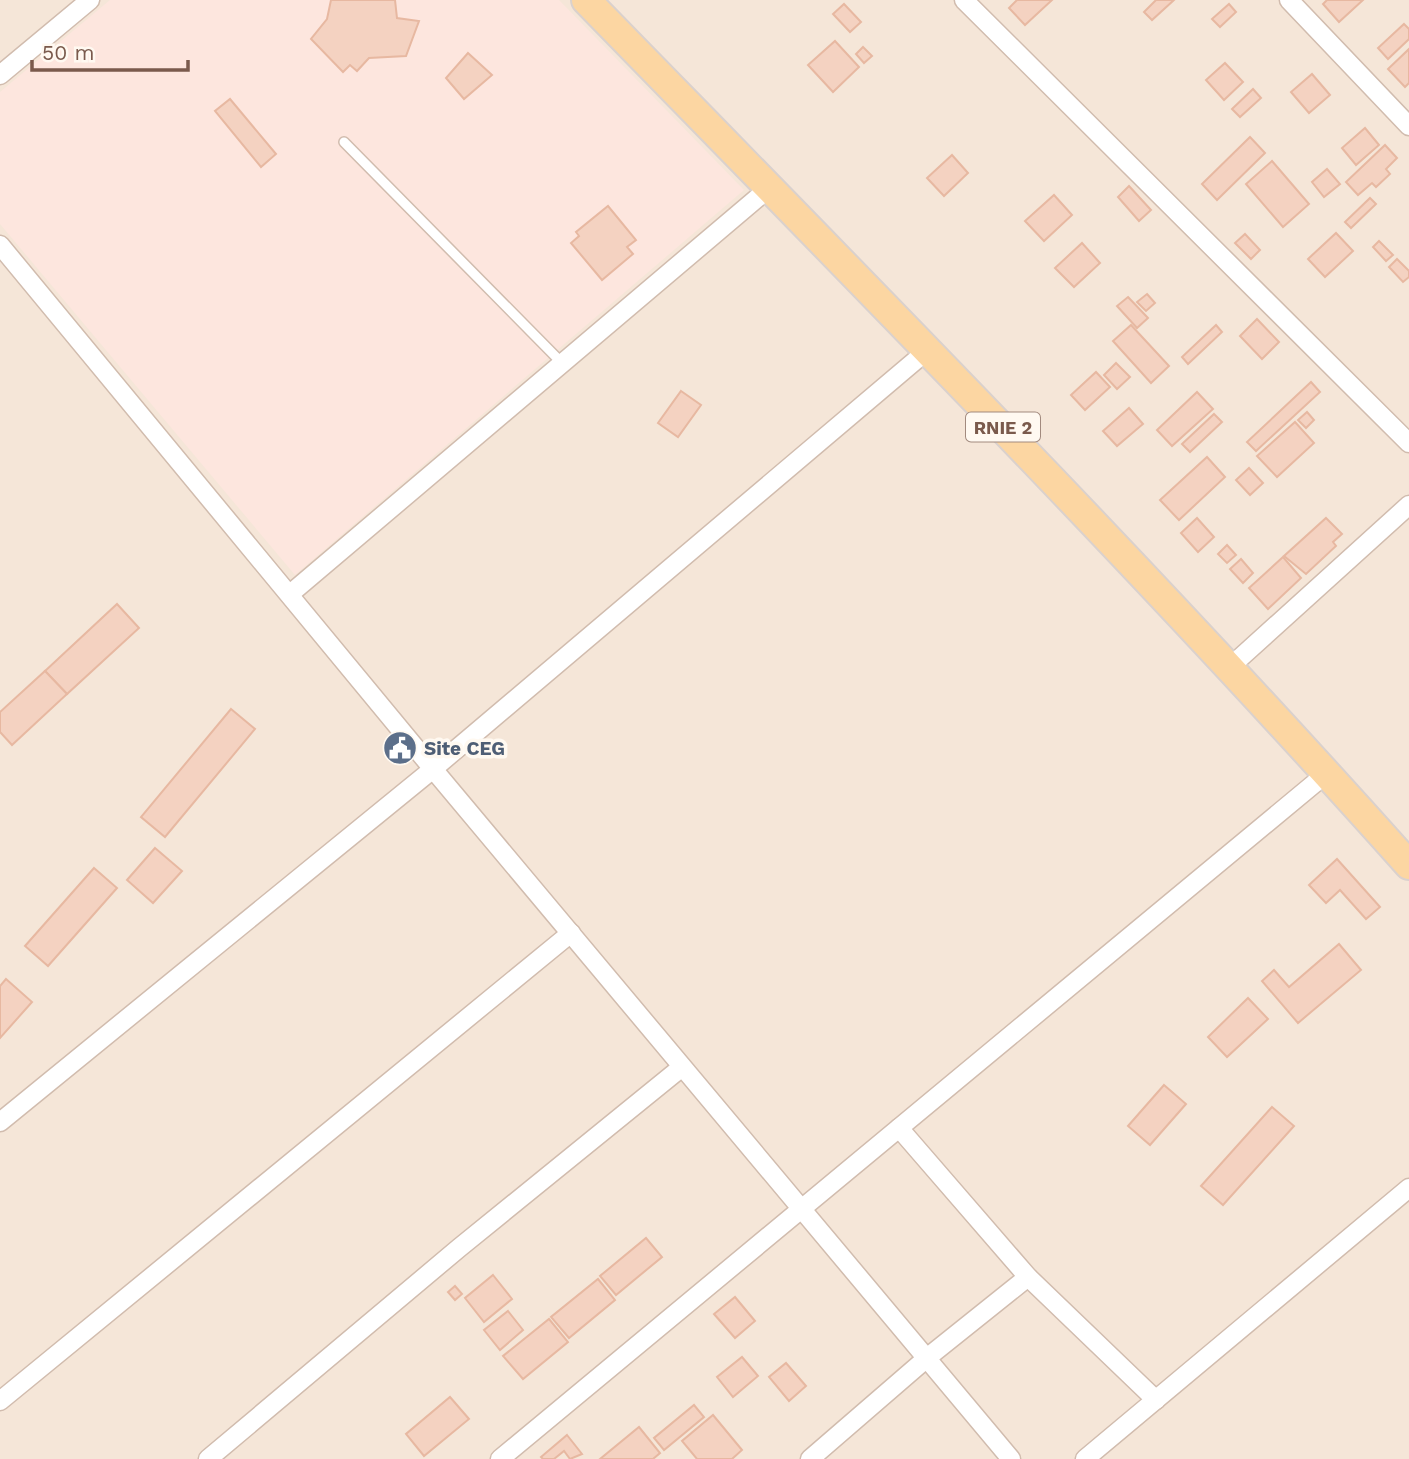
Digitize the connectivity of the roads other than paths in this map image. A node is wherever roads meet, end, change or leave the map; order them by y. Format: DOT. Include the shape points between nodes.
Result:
graph roads {
  1 [pos="90,0"];
  2 [pos="586,0"];
  3 [pos="964,0"];
  4 [pos="1289,0"];
  5 [pos="0,75"];
  6 [pos="1409,126"];
  7 [pos="344,142"];
  8 [pos="769,188"];
  9 [pos="0,245"];
  10 [pos="929,349"];
  11 [pos="562,363"];
  12 [pos="1409,443"];
  13 [pos="1409,505"];
  14 [pos="290,594"];
  15 [pos="1230,667"];
  16 [pos="433,769"];
  17 [pos="1327,773"];
  18 [pos="1409,865"];
  19 [pos="571,933"];
  20 [pos="682,1067"];
  21 [pos="0,1122"];
  22 [pos="900,1128"];
  23 [pos="1407,1195"];
  24 [pos="802,1209"];
  25 [pos="1028,1277"];
  26 [pos="928,1357"];
  27 [pos="1156,1400"];
  28 [pos="0,1401"];
  29 [pos="208,1459"];
  30 [pos="500,1459"];
  31 [pos="810,1459"];
  32 [pos="1011,1459"];
  33 [pos="1085,1459"];
  1 -- 5 [label="street"];
  2 -- 8 [label="main road, RNIE 2 / RNIE 2"];
  3 -- 12 [label="street"];
  4 -- 6 [label="street"];
  7 -- 11 [label="lane"];
  8 -- 10 [label="main road, RNIE 2 / RNIE 2"];
  8 -- 11 [label="street"];
  9 -- 14 [label="street"];
  10 -- 15 [label="main road, RNIE 2 / RNIE 2"];
  10 -- 16 [label="street"];
  11 -- 14 [label="street"];
  13 -- 15 [label="street"];
  14 -- 16 [label="street"];
  15 -- 17 [label="main road, RNIE 2 / RNIE 2"];
  16 -- 19 [label="street"];
  16 -- 21 [label="street"];
  17 -- 18 [label="main road, RNIE 2 / RNIE 2"];
  17 -- 22 [label="street"];
  19 -- 20 [label="street"];
  19 -- 28 [label="street"];
  20 -- 24 [label="street"];
  20 -- 29 [label="street"];
  22 -- 24 [label="street"];
  22 -- 25 [label="street"];
  23 -- 27 [label="street"];
  24 -- 26 [label="street"];
  24 -- 30 [label="street"];
  25 -- 26 [label="street"];
  25 -- 27 [label="street"];
  26 -- 31 [label="street"];
  26 -- 32 [label="street"];
  27 -- 33 [label="street"];
}
